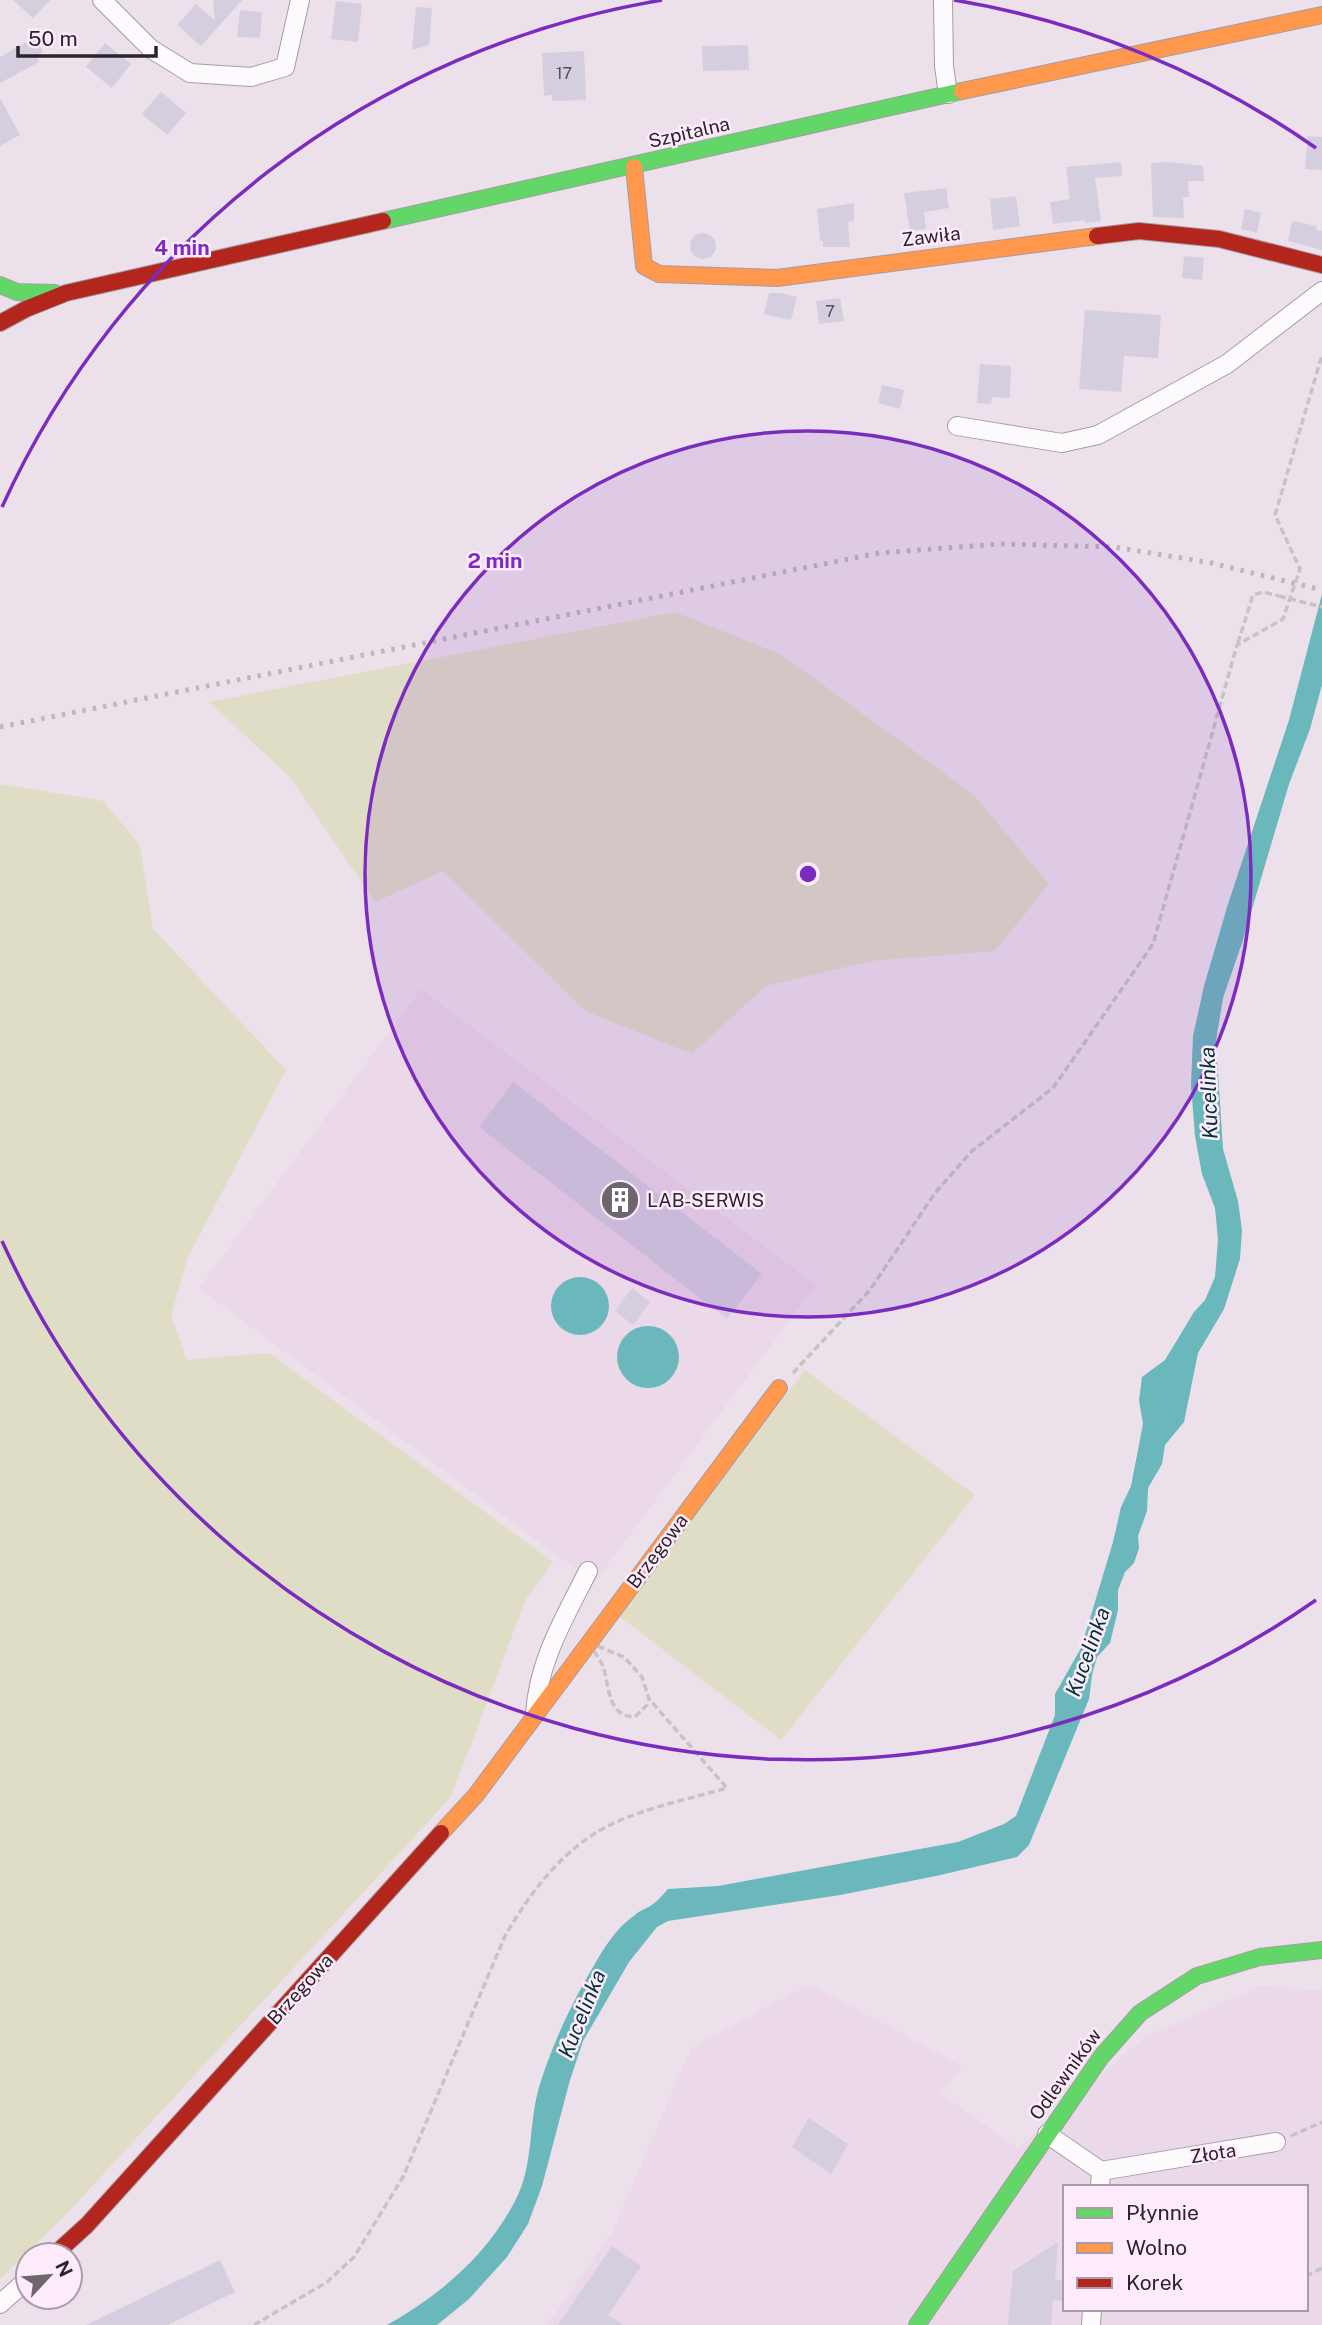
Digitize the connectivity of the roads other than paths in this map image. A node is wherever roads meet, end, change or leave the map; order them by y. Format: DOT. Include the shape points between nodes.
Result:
graph roads {
  1 [pos="102,0"];
  2 [pos="300,0"];
  3 [pos="943,0"];
  4 [pos="1322,15"];
  5 [pos="948,94"];
  6 [pos="634,167"];
  7 [pos="1322,265"];
  8 [pos="0,285"];
  9 [pos="1322,291"];
  10 [pos="66,293"];
  11 [pos="0,323"];
  12 [pos="957,426"];
  13 [pos="779,1388"];
  14 [pos="588,1571"];
  15 [pos="535,1714"];
  16 [pos="1322,1950"];
  17 [pos="1047,2134"];
  18 [pos="1276,2142"];
  19 [pos="1101,2179"];
  20 [pos="69,2241"];
  21 [pos="14,2291"];
  22 [pos="0,2304"];
  23 [pos="917,2325"];
  1 -- 2 [label="street" via="151,48 190,73 251,77 285,67"];
  3 -- 5 [label="street"];
  4 -- 5 [label="street, Szpitalna"];
  5 -- 6 [label="street, Szpitalna"];
  6 -- 7 [label="street, Zawiła" via="643,267 659,274 777,278 1139,232 1219,239"];
  6 -- 10 [label="street, Szpitalna"];
  8 -- 10 [label="street, Szpitalna" via="17,292"];
  9 -- 12 [label="street" via="1227,364 1098,435 1062,443"];
  10 -- 11 [label="street, Szpitalna"];
  13 -- 15 [label="street, Brzegowa"];
  14 -- 15 [label="street, Brzegowa" via="548,1650"];
  15 -- 20 [label="street, Brzegowa" via="476,1794"];
  16 -- 17 [label="street, Odlewników" via="1260,1957 1197,1976 1152,2004 1101,2057"];
  17 -- 19 [label="street"];
  17 -- 23 [label="street, Odlewników"];
  18 -- 19 [label="street, Złota"];
  21 -- 22 [label="street"];
}
